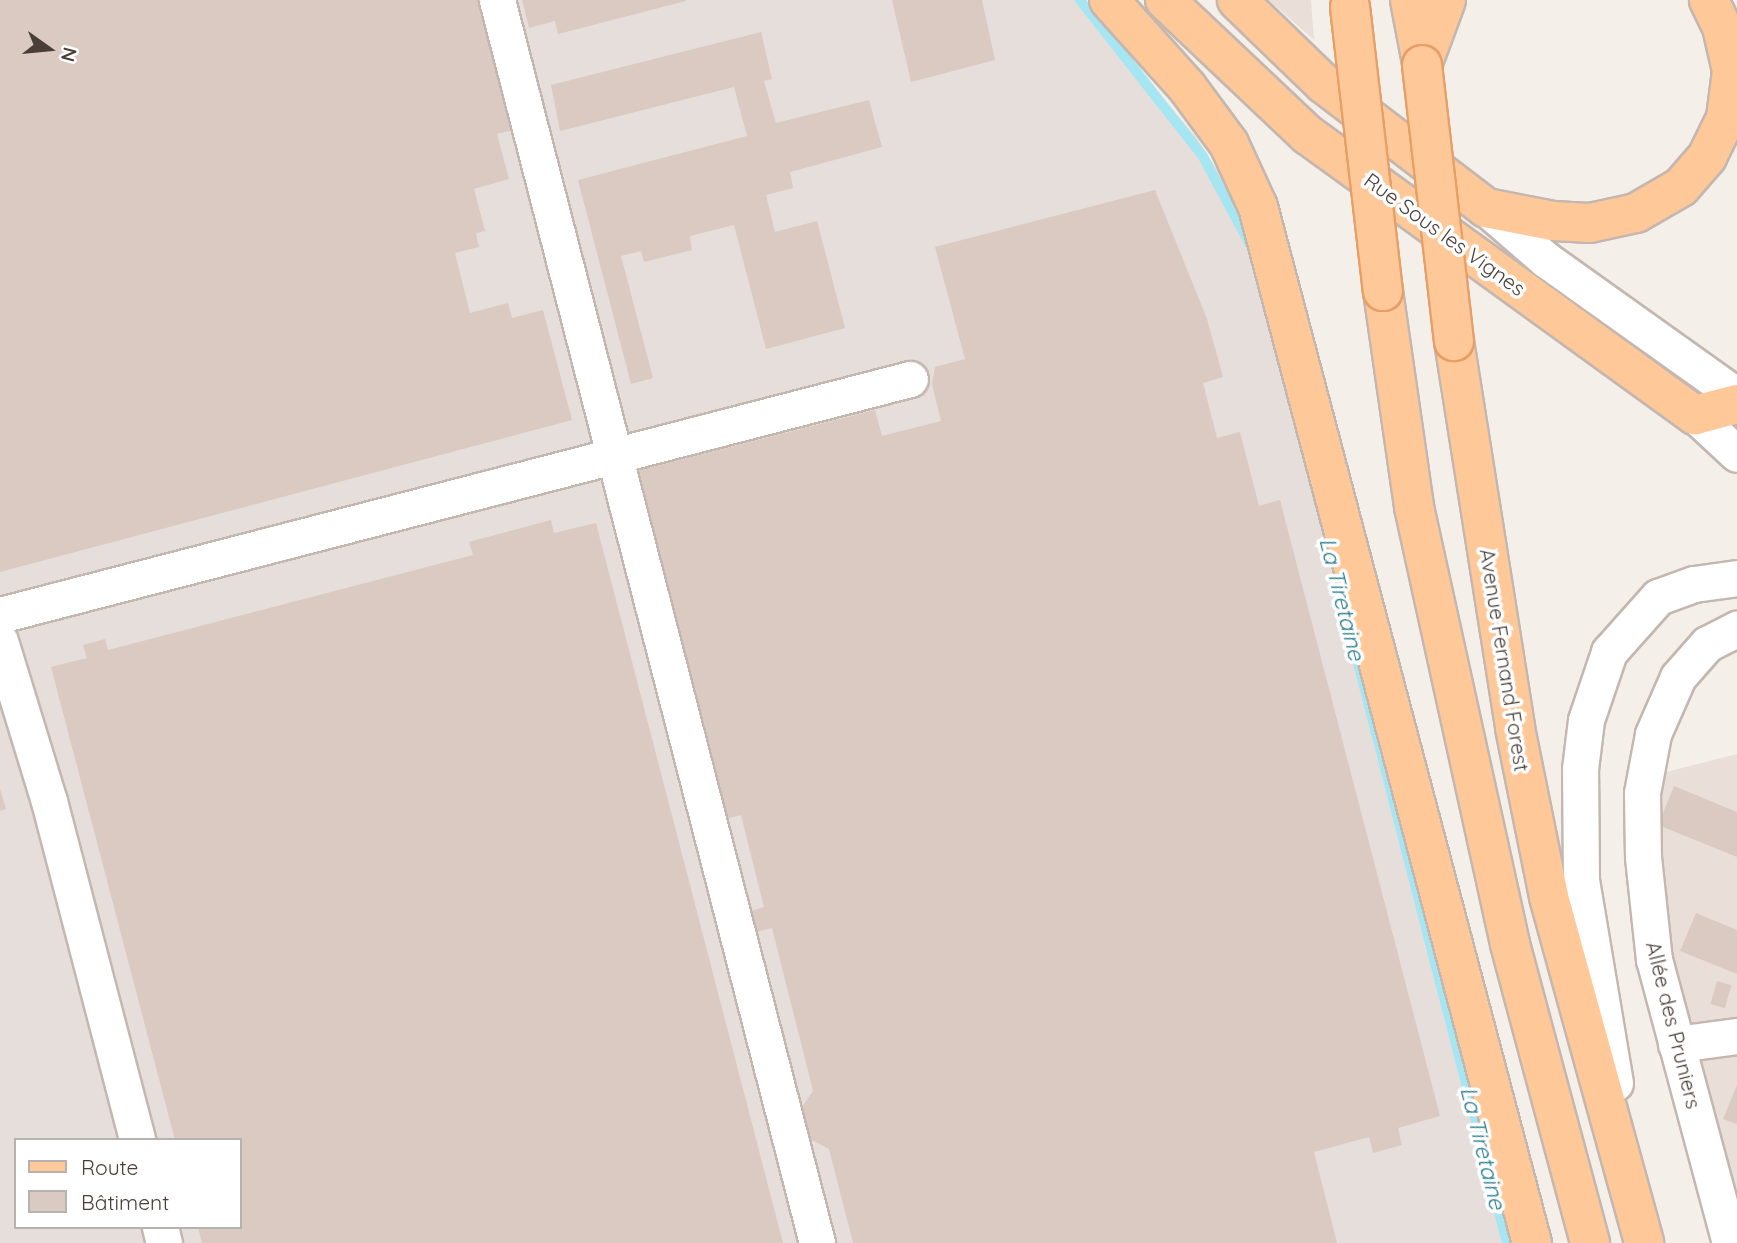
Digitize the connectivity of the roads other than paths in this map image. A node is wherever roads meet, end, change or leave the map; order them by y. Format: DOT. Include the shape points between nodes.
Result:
graph roads {
  1 [pos="497,0"];
  2 [pos="1109,0"];
  3 [pos="1165,0"];
  4 [pos="1237,0"];
  5 [pos="1410,0"];
  6 [pos="1446,0"];
  7 [pos="1709,0"];
  8 [pos="1350,4"];
  9 [pos="1422,65"];
  10 [pos="1486,208"];
  11 [pos="910,379"];
  12 [pos="1737,396"];
  13 [pos="1737,404"];
  14 [pos="1695,415"];
  15 [pos="1737,454"];
  16 [pos="615,456"];
  17 [pos="1737,578"];
  18 [pos="0,615"];
  19 [pos="1737,629"];
  20 [pos="0,640"];
  21 [pos="1737,1036"];
  22 [pos="1676,1044"];
  23 [pos="136,1138"];
  24 [pos="1634,1204"];
  25 [pos="817,1243"];
  26 [pos="1532,1243"];
  27 [pos="1590,1243"];
  28 [pos="1644,1243"];
  29 [pos="1730,1243"];
  1 -- 16 [label="street"];
  2 -- 26 [label="main road" via="1187,87 1229,144 1258,207"];
  3 -- 14 [label="main road, Rue Sous les Vignes" via="1308,135"];
  4 -- 10 [label="main road, Rue Sous les Vignes" via="1324,84"];
  5 -- 9 [label="main road, Avenue Fernand Forest"];
  6 -- 9 [label="main road"];
  7 -- 10 [label="main road" via="1722,27 1732,71 1726,118 1707,157 1681,187 1636,213 1590,223"];
  8 -- 27 [label="main road, bridge" via="1383,291 1415,507 1510,944"];
  9 -- 24 [label="main road, Avenue Fernand Forest, bridge" via="1454,341 1515,728 1549,898"];
  10 -- 12 [label="street, Rue Sous les Vignes" via="1545,259"];
  11 -- 16 [label="street"];
  13 -- 14 [label="main road"];
  14 -- 15 [label="street, Rue Sous les Vignes"];
  16 -- 18 [label="street"];
  16 -- 25 [label="street"];
  17 -- 24 [label="street" via="1694,584 1658,597 1609,652 1586,720 1580,769 1581,879"];
  19 -- 22 [label="street, Allée des Pruniers" via="1707,644 1678,677 1653,734 1642,793 1643,857 1654,960"];
  20 -- 23 [label="street" via="50,801"];
  21 -- 22 [label="street"];
  22 -- 29 [label="street, Allée des Pruniers"];
  24 -- 28 [label="main road, Avenue Fernand Forest"];
}
